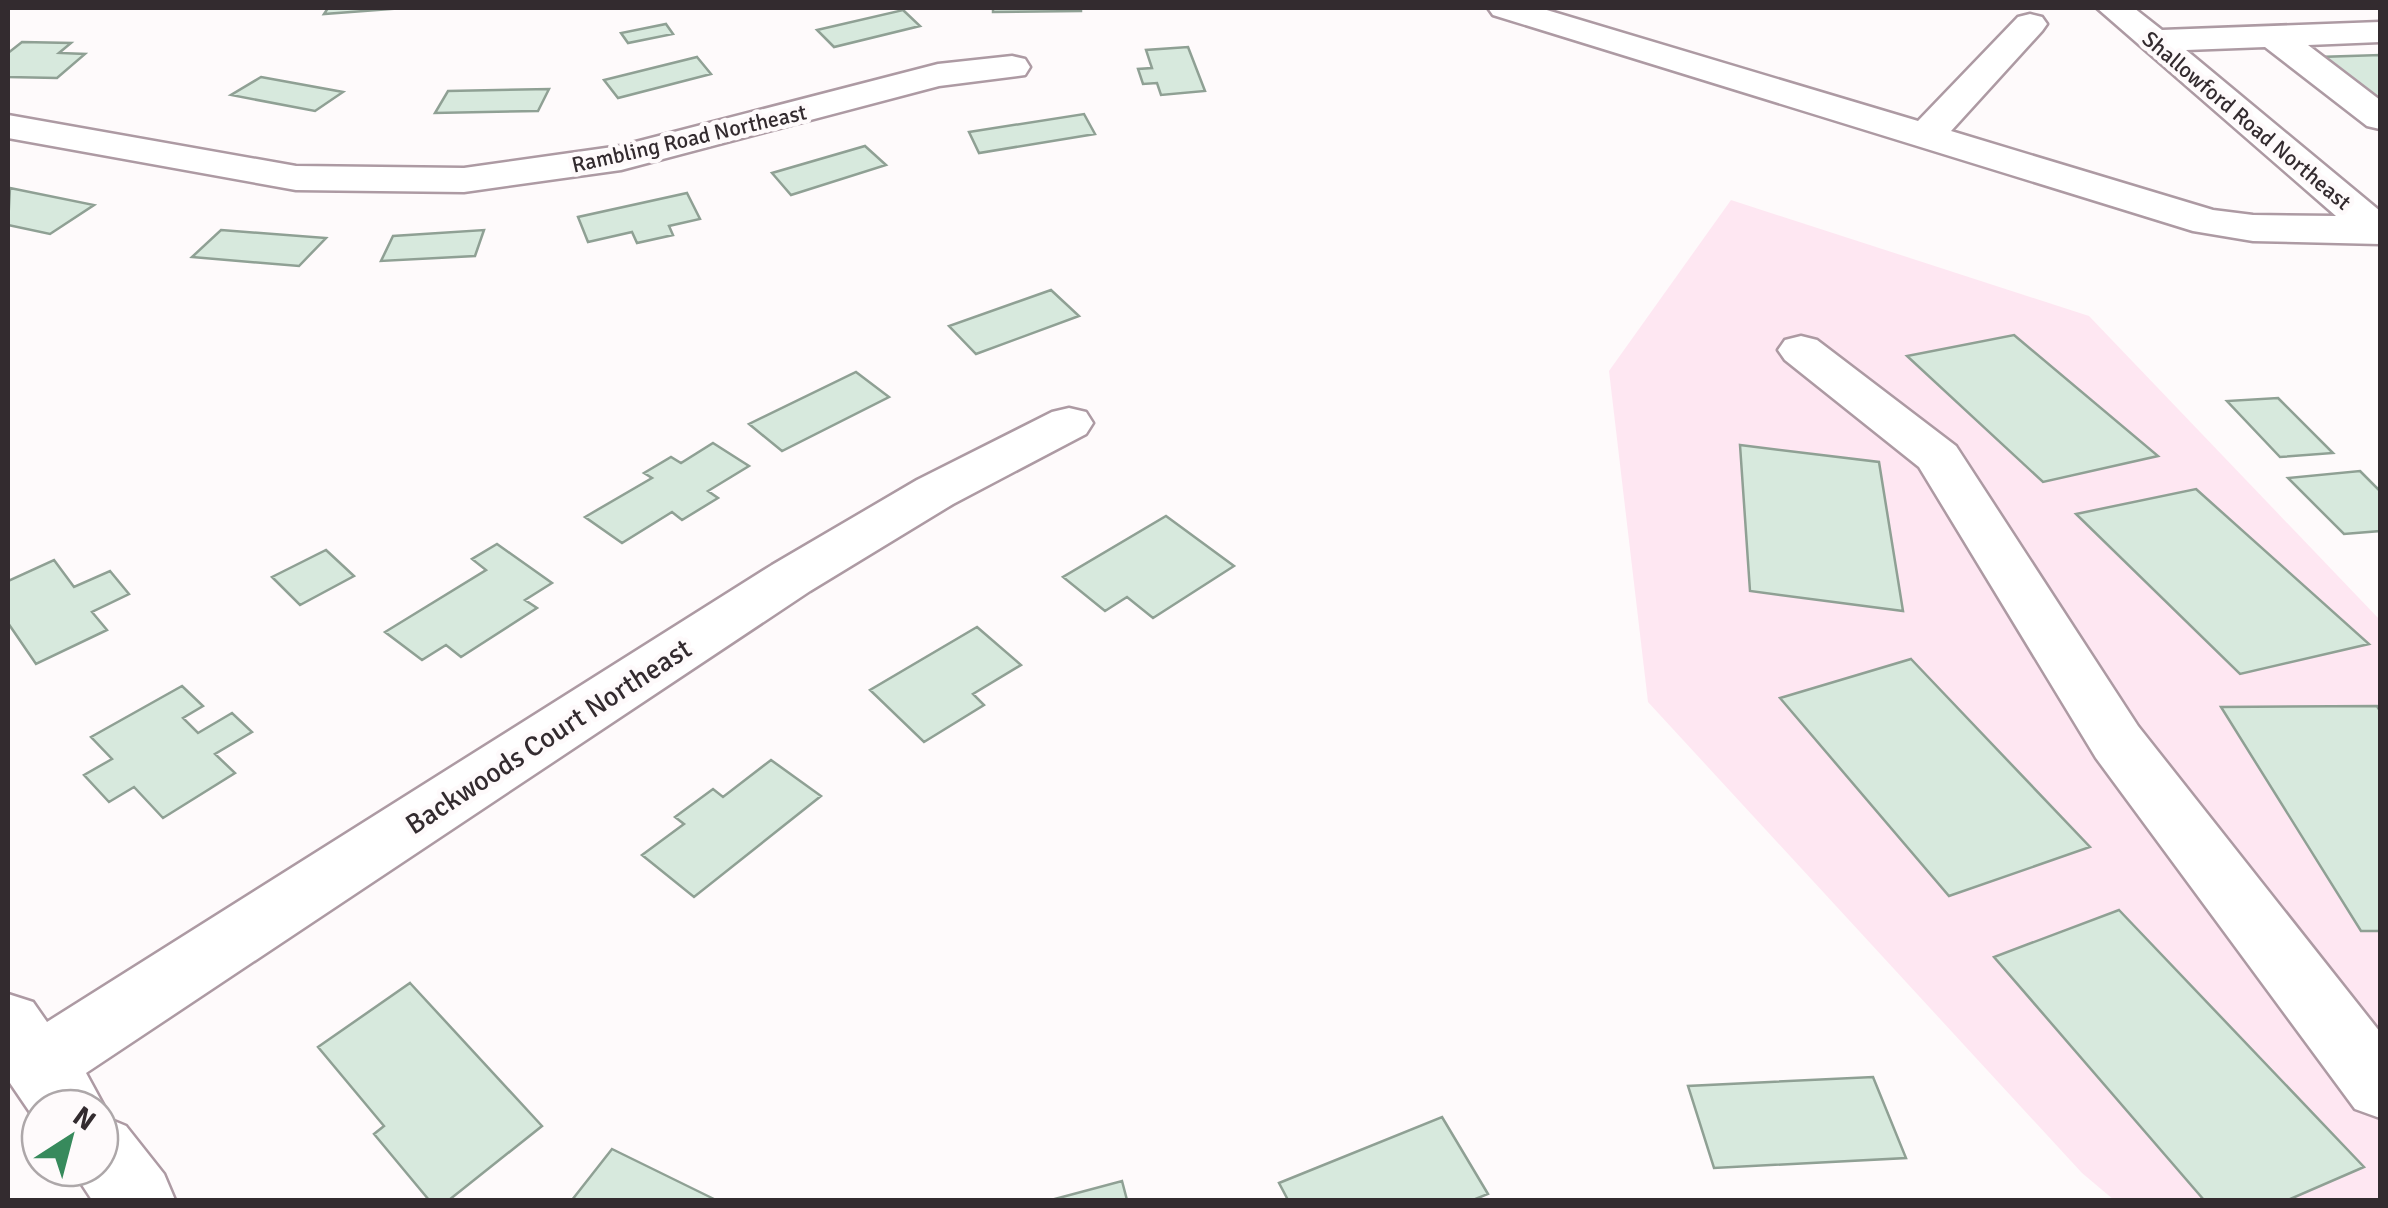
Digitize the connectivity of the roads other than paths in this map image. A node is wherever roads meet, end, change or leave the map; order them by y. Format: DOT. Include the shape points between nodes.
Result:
graph roads {
  1 [pos="1505,8"];
  2 [pos="2114,8"];
  3 [pos="2030,24"];
  4 [pos="2380,32"];
  5 [pos="2274,37"];
  6 [pos="2152,41"];
  7 [pos="1012,66"];
  8 [pos="2380,118"];
  9 [pos="8,128"];
  10 [pos="1927,134"];
  11 [pos="2368,222"];
  12 [pos="1802,350"];
  13 [pos="1069,424"];
  14 [pos="38,1066"];
  15 [pos="2380,1086"];
  16 [pos="120,1177"];
  17 [pos="137,1200"];
  1 -- 10 [label="street"];
  2 -- 6 [label="street, Shallowford Road Northeast"];
  3 -- 10 [label="street"];
  4 -- 5 [label="street"];
  5 -- 6 [label="street"];
  5 -- 8 [label="street"];
  6 -- 11 [label="street, Shallowford Road Northeast"];
  7 -- 9 [label="street, Rambling Road Northeast" via="938,76 620,158 464,180 296,178"];
  10 -- 11 [label="street" via="2145,200"];
  12 -- 15 [label="street" via="1938,457 2117,742"];
  13 -- 14 [label="street, Backwoods Court Northeast" via="935,492 790,578"];
  16 -- 17 [label="street"];
}
